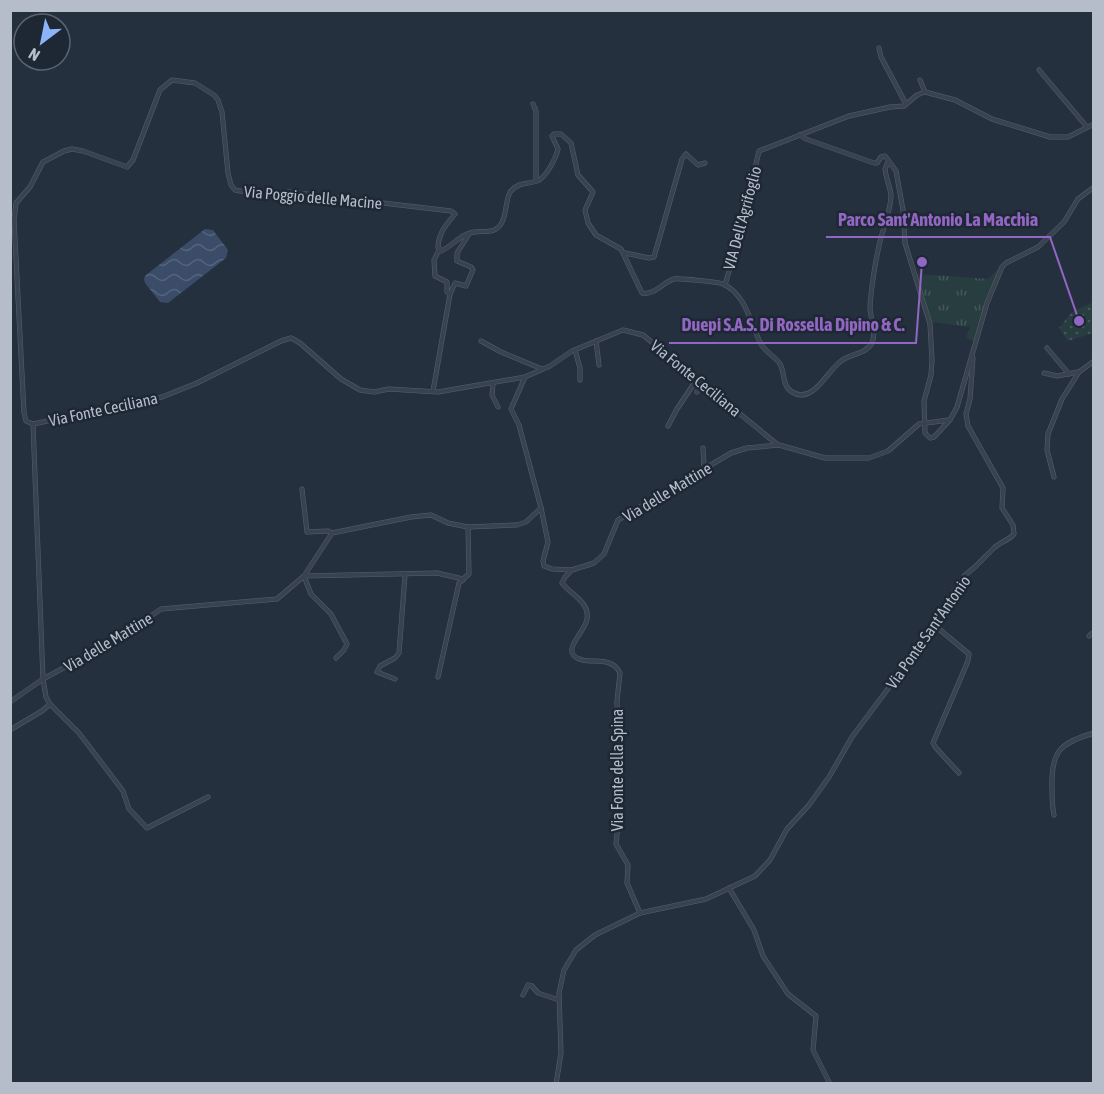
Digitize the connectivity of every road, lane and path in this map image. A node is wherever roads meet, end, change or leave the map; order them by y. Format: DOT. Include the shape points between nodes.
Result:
graph roads {
  1 [pos="879,48"];
  2 [pos="1039,70"];
  3 [pos="920,80"];
  4 [pos="925,92"];
  5 [pos="533,104"];
  6 [pos="906,104"];
  7 [pos="1094,124"];
  8 [pos="1087,127"];
  9 [pos="800,135"];
  10 [pos="705,163"];
  11 [pos="891,164"];
  12 [pos="536,181"];
  13 [pos="1094,187"];
  14 [pos="469,233"];
  15 [pos="439,250"];
  16 [pos="624,252"];
  17 [pos="725,285"];
  18 [pos="450,294"];
  19 [pos="481,341"];
  20 [pos="596,341"];
  21 [pos="1047,348"];
  22 [pos="575,350"];
  23 [pos="974,351"];
  24 [pos="1094,361"];
  25 [pos="599,365"];
  26 [pos="543,369"];
  27 [pos="1079,372"];
  28 [pos="1044,373"];
  29 [pos="1069,374"];
  30 [pos="525,376"];
  31 [pos="697,379"];
  32 [pos="580,380"];
  33 [pos="493,382"];
  34 [pos="702,383"];
  35 [pos="434,391"];
  36 [pos="697,392"];
  37 [pos="498,407"];
  38 [pos="950,420"];
  39 [pos="33,424"];
  40 [pos="925,425"];
  41 [pos="668,426"];
  42 [pos="779,445"];
  43 [pos="703,448"];
  44 [pos="707,468"];
  45 [pos="1054,477"];
  46 [pos="302,489"];
  47 [pos="541,508"];
  48 [pos="468,526"];
  49 [pos="332,533"];
  50 [pos="572,570"];
  51 [pos="405,575"];
  52 [pos="304,576"];
  53 [pos="463,579"];
  54 [pos="933,624"];
  55 [pos="1094,632"];
  56 [pos="1089,636"];
  57 [pos="336,658"];
  58 [pos="438,677"];
  59 [pos="43,679"];
  60 [pos="394,679"];
  61 [pos="10,702"];
  62 [pos="50,704"];
  63 [pos="10,730"];
  64 [pos="1094,733"];
  65 [pos="959,773"];
  66 [pos="208,797"];
  67 [pos="1054,816"];
  68 [pos="729,888"];
  69 [pos="640,913"];
  70 [pos="523,995"];
  71 [pos="559,1000"];
  72 [pos="556,1083"];
  73 [pos="830,1083"];
  1 -- 6 [label="street"];
  2 -- 8 [label="street"];
  3 -- 4 [label="street"];
  4 -- 6 [label="street, VIA Dell'Agrifoglio"];
  4 -- 8 [label="street" via="1050,137 1068,138"];
  5 -- 12 [label="street"];
  6 -- 9 [label="street, VIA Dell'Agrifoglio" via="849,116"];
  7 -- 8 [label="street"];
  9 -- 11 [label="street" via="874,163 885,156"];
  9 -- 17 [label="street, VIA Dell'Agrifoglio" via="759,150"];
  10 -- 16 [label="street" via="698,165 686,154 682,159 654,257"];
  11 -- 17 [label="street" via="885,169 891,194 889,212 870,304 873,341 863,351 840,361 811,393 800,395 788,389 781,365 761,345 742,302"];
  11 -- 40 [label="street" via="896,171 903,210 905,243 930,324 932,360 924,401"];
  12 -- 14 [label="street" via="522,183 510,192 498,228"];
  12 -- 16 [label="street" via="557,153 552,136 561,134 571,143 578,175 592,191 585,210 588,223 596,235"];
  13 -- 23 [label="street" via="1078,199 1064,222 1038,247 1002,267"];
  14 -- 15 [label="street"];
  14 -- 18 [label="street" via="457,253 457,261 471,267 472,274 466,286 455,283"];
  15 -- 18 [label="street, Via Poggio delle Macine" via="434,260 435,276 447,282"];
  15 -- 39 [label="street, Via Poggio delle Macine" via="441,232 455,214 451,211 289,192 261,195 235,190 218,100 195,83 172,80 159,90 128,167 83,151 64,150 43,162 16,203 24,413 26,421"];
  16 -- 17 [label="street" via="644,294 677,278"];
  18 -- 35 [label="street"];
  19 -- 26 [label="street"];
  20 -- 22 [label="street, Via Fonte Ceciliana"];
  20 -- 25 [label="street"];
  20 -- 31 [label="street, Via Fonte Ceciliana" via="622,330 643,335"];
  21 -- 29 [label="street"];
  22 -- 26 [label="street, Via Fonte Ceciliana"];
  22 -- 32 [label="street"];
  23 -- 38 [label="street"];
  23 -- 54 [label="street, Via Ponte Sant'Antonio" via="968,426 1003,488 1002,508 1014,534 965,575"];
  24 -- 27 [label="street"];
  26 -- 30 [label="street, Via Fonte Ceciliana"];
  27 -- 29 [label="street"];
  27 -- 45 [label="street" via="1062,399 1048,434 1047,450"];
  28 -- 29 [label="street"];
  30 -- 33 [label="street, Via Fonte Ceciliana"];
  30 -- 47 [label="street" via="511,410 519,425"];
  31 -- 34 [label="street, Via Fonte Ceciliana"];
  31 -- 41 [label="street"];
  33 -- 35 [label="street, Via Fonte Ceciliana" via="449,392"];
  33 -- 37 [label="street" via="492,395"];
  34 -- 36 [label="street"];
  34 -- 42 [label="street, Via Fonte Ceciliana"];
  35 -- 39 [label="street, Via Fonte Ceciliana" via="360,390 291,338 162,397"];
  38 -- 40 [label="street, Via delle Mattine"];
  38 -- 40 [label="street" via="932,437 926,435"];
  39 -- 59 [label="street, Via Fonte Ceciliana"];
  40 -- 42 [label="street, Via delle Mattine" via="919,424 888,451 869,458 825,458"];
  42 -- 44 [label="street, Via delle Mattine" via="731,453"];
  43 -- 44 [label="street"];
  44 -- 50 [label="street, Via delle Mattine" via="618,520 604,554 594,563"];
  46 -- 49 [label="street" via="307,532"];
  47 -- 48 [label="street" via="517,525"];
  47 -- 50 [label="street" via="548,542 544,566"];
  48 -- 49 [label="street" via="431,515"];
  48 -- 53 [label="street" via="469,574"];
  49 -- 52 [label="street, Via delle Mattine"];
  50 -- 69 [label="street, Via Fonte della Spina" via="562,583 582,602 588,618 571,648 572,654 576,658 608,662 620,673 616,844 628,865 627,883"];
  51 -- 52 [label="street"];
  51 -- 53 [label="street" via="437,573"];
  51 -- 60 [label="street" via="399,653 377,672"];
  52 -- 57 [label="street" via="311,594 331,614 347,644"];
  52 -- 59 [label="street, Via delle Mattine" via="277,599 161,609 119,638"];
  53 -- 58 [label="street"];
  54 -- 65 [label="street" via="969,654 933,743"];
  54 -- 68 [label="street, Via Ponte Sant'Antonio" via="852,737 822,787 787,829 770,860 755,876"];
  55 -- 56 [label="street"];
  59 -- 61 [label="street, Via delle Mattine"];
  59 -- 62 [label="street, Via delle Mattine"];
  62 -- 63 [label="street"];
  62 -- 66 [label="street, Via delle Mattine" via="79,733 123,791 129,809 147,828"];
  64 -- 67 [label="street" via="1070,741 1056,753 1051,772"];
  68 -- 69 [label="street, Via Ponte Sant'Antonio" via="706,899"];
  68 -- 73 [label="street" via="775,975 788,994 816,1016 813,1050"];
  69 -- 71 [label="street" via="595,934 576,950 564,970"];
  70 -- 71 [label="street" via="528,985"];
  71 -- 72 [label="street" via="561,1053"];
}
